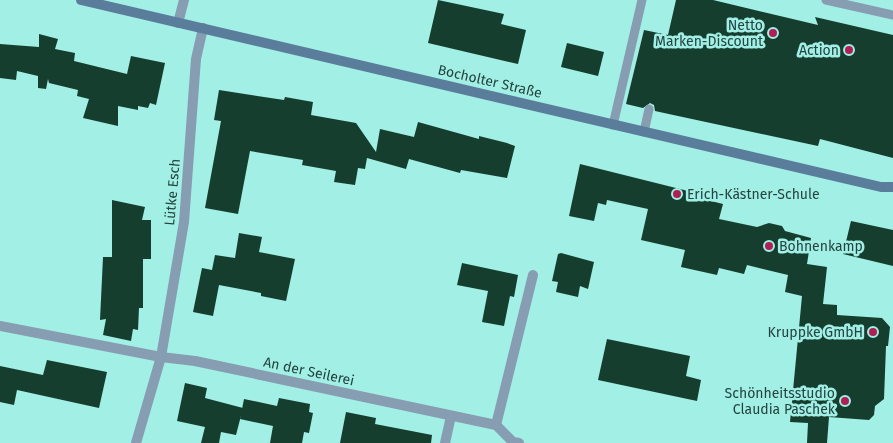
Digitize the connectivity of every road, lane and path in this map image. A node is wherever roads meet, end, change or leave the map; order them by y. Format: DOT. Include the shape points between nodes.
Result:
graph roads {
  1 [pos="81,0"];
  2 [pos="184,0"];
  3 [pos="642,0"];
  4 [pos="826,0"];
  5 [pos="893,15"];
  6 [pos="178,23"];
  7 [pos="203,28"];
  8 [pos="649,109"];
  9 [pos="613,125"];
  10 [pos="644,132"];
  11 [pos="893,187"];
  12 [pos="533,275"];
  13 [pos="0,326"];
  14 [pos="161,357"];
  15 [pos="451,416"];
  16 [pos="496,425"];
  17 [pos="136,443"];
  18 [pos="445,443"];
  19 [pos="519,443"];
  1 -- 6 [label="street, Bocholter Straße"];
  2 -- 6 [label="street"];
  3 -- 9 [label="lane"];
  4 -- 5 [label="lane"];
  6 -- 7 [label="street, Bocholter Straße"];
  7 -- 9 [label="street, Bocholter Straße"];
  7 -- 14 [label="street, Lütke Esch" via="196,58 184,222"];
  8 -- 10 [label="lane"];
  9 -- 10 [label="street, Bocholter Straße"];
  10 -- 11 [label="street, Bocholter Straße" via="881,187"];
  12 -- 16 [label="street"];
  13 -- 14 [label="street"];
  14 -- 15 [label="street, An der Seilerei" via="194,361"];
  14 -- 17 [label="street, Lütke Esch"];
  15 -- 16 [label="street, An der Seilerei"];
  15 -- 18 [label="street"];
  16 -- 19 [label="street" via="513,442"];
}
